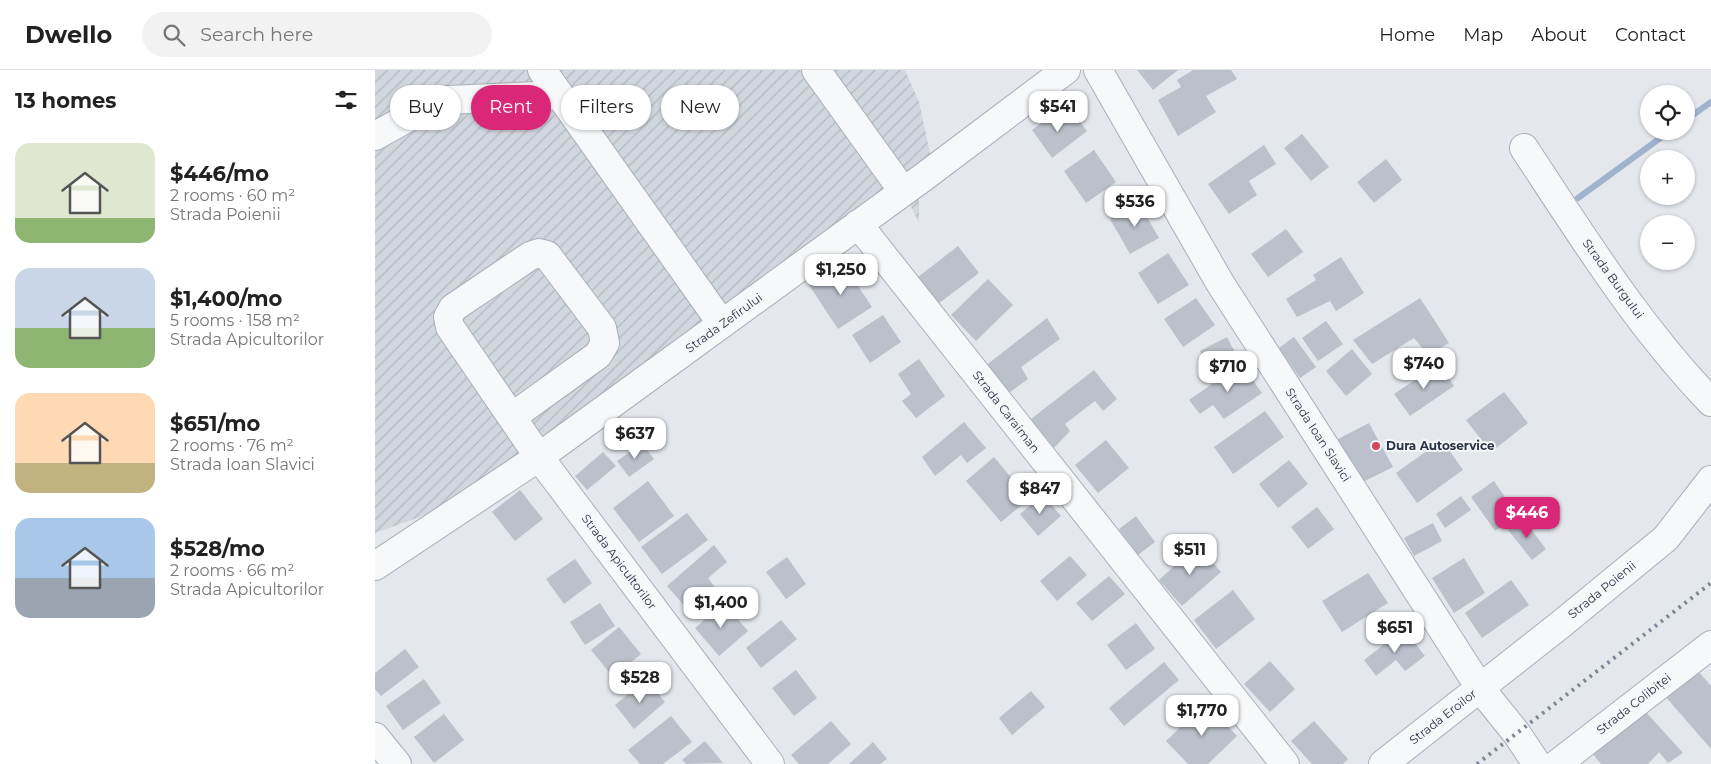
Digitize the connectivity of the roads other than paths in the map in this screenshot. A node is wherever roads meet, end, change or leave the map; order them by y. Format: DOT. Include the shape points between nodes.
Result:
graph roads {
  1 [pos="542,70"];
  2 [pos="816,70"];
  3 [pos="1066,70"];
  4 [pos="1098,70"];
  5 [pos="560,95"];
  6 [pos="375,136"];
  7 [pos="1524,148"];
  8 [pos="903,191"];
  9 [pos="858,224"];
  10 [pos="722,324"];
  11 [pos="1711,402"];
  12 [pos="512,417"];
  13 [pos="539,457"];
  14 [pos="1711,480"];
  15 [pos="375,566"];
  16 [pos="1711,644"];
  17 [pos="1480,688"];
  18 [pos="375,736"];
  19 [pos="397,764"];
  20 [pos="770,764"];
  21 [pos="1285,764"];
  22 [pos="1383,764"];
  23 [pos="1537,764"];
  24 [pos="1557,764"];
  1 -- 5 [label="street"];
  2 -- 8 [label="street"];
  3 -- 8 [label="street, Strada Zefirului"];
  4 -- 17 [label="street, Strada Ioan Slavici" via="1220,283"];
  5 -- 6 [label="street" via="448,100 429,106"];
  5 -- 10 [label="street"];
  7 -- 11 [label="street, Strada Burgului" via="1599,262 1688,378"];
  8 -- 9 [label="street, Strada Zefirului"];
  9 -- 10 [label="street, Strada Zefirului"];
  9 -- 21 [label="street, Strada Caraiman"];
  10 -- 13 [label="street, Strada Zefirului"];
  12 -- 12 [label="street, Strada Apicultorilor" via="598,355 605,342 602,328 547,256 539,253 453,308 448,318 450,327"];
  12 -- 13 [label="street, Strada Apicultorilor"];
  13 -- 15 [label="street, Strada Zefirului"];
  13 -- 20 [label="street, Strada Apicultorilor"];
  14 -- 17 [label="street, Strada Poienii" via="1666,538"];
  16 -- 24 [label="street, Strada Colibiței"];
  17 -- 22 [label="street, Strada Eroilor"];
  17 -- 23 [label="street, Strada Ioan Slavici"];
  18 -- 19 [label="street"];
}
